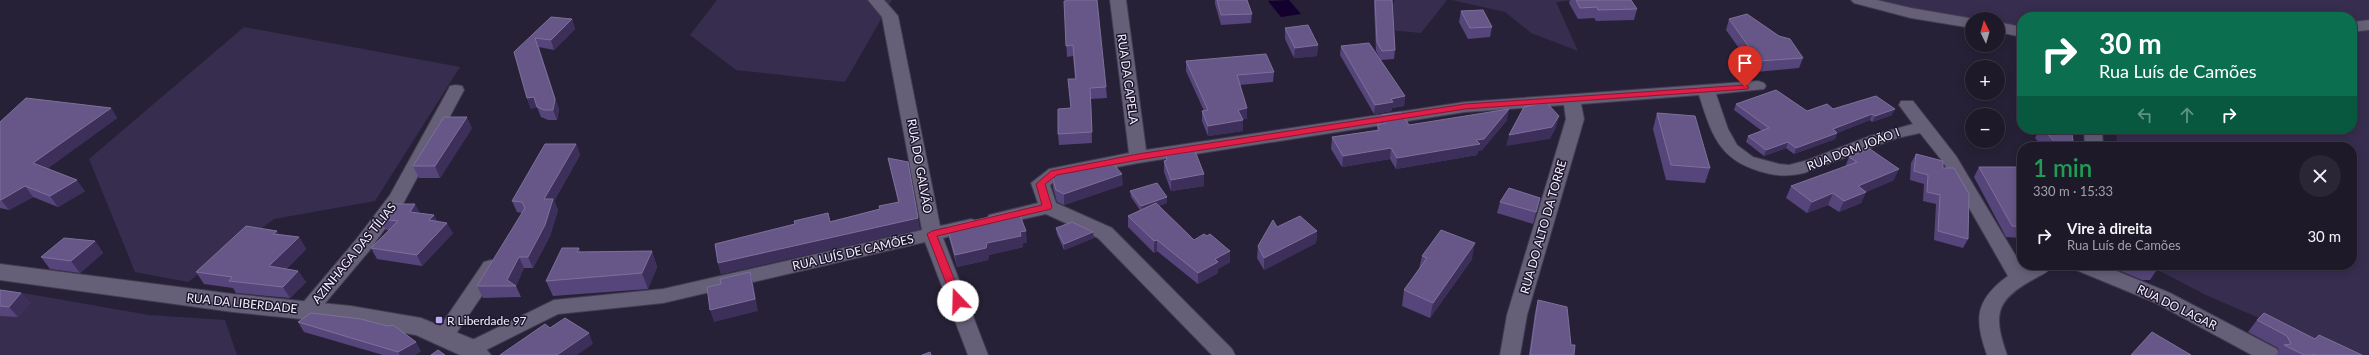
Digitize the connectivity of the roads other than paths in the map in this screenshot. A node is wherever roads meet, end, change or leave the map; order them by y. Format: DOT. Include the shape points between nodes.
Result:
graph roads {
  1 [pos="876,0"];
  2 [pos="1118,0"];
  3 [pos="1859,0"];
  4 [pos="1965,22"];
  5 [pos="2369,25"];
  6 [pos="2357,26"];
  7 [pos="2005,28"];
  8 [pos="2017,31"];
  9 [pos="1758,86"];
  10 [pos="456,90"];
  11 [pos="1706,90"];
  12 [pos="1572,99"];
  13 [pos="1907,105"];
  14 [pos="1924,127"];
  15 [pos="1138,157"];
  16 [pos="1048,207"];
  17 [pos="932,234"];
  18 [pos="500,252"];
  19 [pos="2035,270"];
  20 [pos="2095,270"];
  21 [pos="0,272"];
  22 [pos="2020,278"];
  23 [pos="308,310"];
  24 [pos="444,336"];
  25 [pos="474,352"];
  26 [pos="978,355"];
  27 [pos="1226,355"];
  28 [pos="1510,355"];
  29 [pos="1997,355"];
  30 [pos="2270,355"];
  1 -- 17 [label="street, RUA DO GALVÃO" via="890,16"];
  2 -- 15 [label="street, RUA DA CAPELA"];
  3 -- 4 [label="street" via="1911,13"];
  5 -- 6 [label="street"];
  7 -- 8 [label="street"];
  9 -- 11 [label="street"];
  10 -- 23 [label="street, AZINHAGA DAS TÍLIAS" via="398,198 362,246"];
  11 -- 12 [label="street"];
  11 -- 14 [label="street, RUA DOM JOÃO I" via="1726,143 1743,160 1768,168 1796,170 1901,130"];
  12 -- 15 [label="street" via="1465,107"];
  12 -- 28 [label="street, RUA DO ALTO DA TORRE" via="1575,119 1519,308"];
  13 -- 14 [label="street"];
  14 -- 22 [label="street" via="1950,160"];
  15 -- 16 [label="street" via="1055,173 1040,184"];
  16 -- 17 [label="street, RUA LUÍS DE CAMÕES"];
  16 -- 27 [label="street" via="1105,233"];
  17 -- 25 [label="street, RUA LUÍS DE CAMÕES" via="663,296 554,307"];
  17 -- 26 [label="street, RUA DO GALVÃO"];
  18 -- 24 [label="street"];
  19 -- 22 [label="street"];
  20 -- 30 [label="street, RUA DO LAGAR" via="2163,298"];
  21 -- 23 [label="street, RUA DA LIBERDADE"];
  22 -- 29 [label="street" via="1995,297 1988,322"];
  23 -- 24 [label="street, RUA DA LIBERDADE" via="421,327"];
  24 -- 25 [label="street, RUA DA LIBERDADE"];
}
